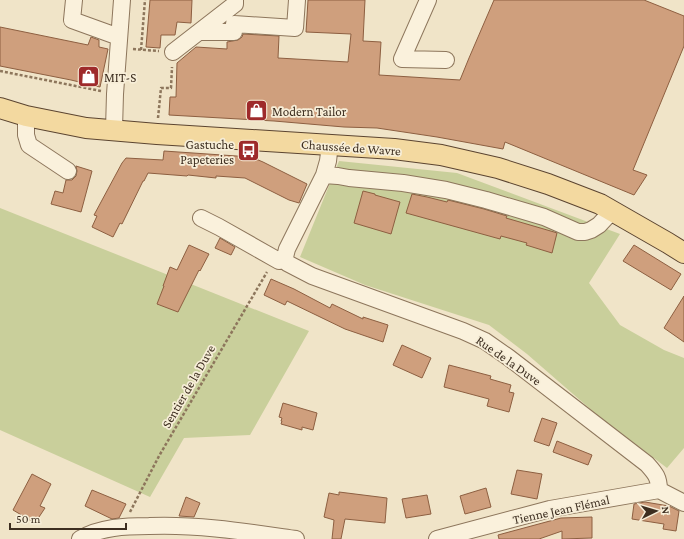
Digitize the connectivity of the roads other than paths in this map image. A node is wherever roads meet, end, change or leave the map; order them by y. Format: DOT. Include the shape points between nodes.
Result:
graph roads {
  1 [pos="62,0"];
  2 [pos="74,0"];
  3 [pos="122,0"];
  4 [pos="235,0"];
  5 [pos="297,0"];
  6 [pos="428,0"];
  7 [pos="72,20"];
  8 [pos="199,32"];
  9 [pos="118,43"];
  10 [pos="173,52"];
  11 [pos="446,60"];
  12 [pos="0,108"];
  13 [pos="26,116"];
  14 [pos="114,130"];
  15 [pos="330,144"];
  16 [pos="68,171"];
  17 [pos="324,175"];
  18 [pos="613,210"];
  19 [pos="201,218"];
  20 [pos="684,253"];
  21 [pos="282,259"];
  22 [pos="659,490"];
  23 [pos="684,503"];
  24 [pos="80,539"];
  25 [pos="296,539"];
  26 [pos="438,539"];
  1 -- 7 [label="street"];
  2 -- 7 [label="street"];
  3 -- 9 [label="street"];
  4 -- 8 [label="street" via="235,4"];
  5 -- 8 [label="street" via="295,28 234,24 234,32"];
  6 -- 11 [label="street" via="402,59"];
  7 -- 9 [label="street"];
  8 -- 10 [label="street"];
  9 -- 14 [label="street"];
  12 -- 13 [label="main road, Chaussée de Wavre"];
  13 -- 14 [label="main road, Chaussée de Wavre" via="86,128"];
  13 -- 16 [label="street" via="29,145"];
  14 -- 15 [label="main road, Chaussée de Wavre"];
  15 -- 17 [label="street"];
  15 -- 18 [label="main road, Chaussée de Wavre" via="441,155 498,168 548,184"];
  17 -- 18 [label="street" via="446,190 544,217 578,232 585,232 599,225"];
  17 -- 21 [label="street"];
  18 -- 20 [label="main road, Chaussée de Wavre"];
  19 -- 21 [label="street, Rue de la Duve"];
  21 -- 22 [label="street, Rue de la Duve" via="312,276 463,330 485,341 647,464 658,476"];
  22 -- 23 [label="street"];
  22 -- 26 [label="street, Tienne Jean Flémal" via="550,509"];
  24 -- 25 [label="street" via="98,531 164,525 240,531"];
}
